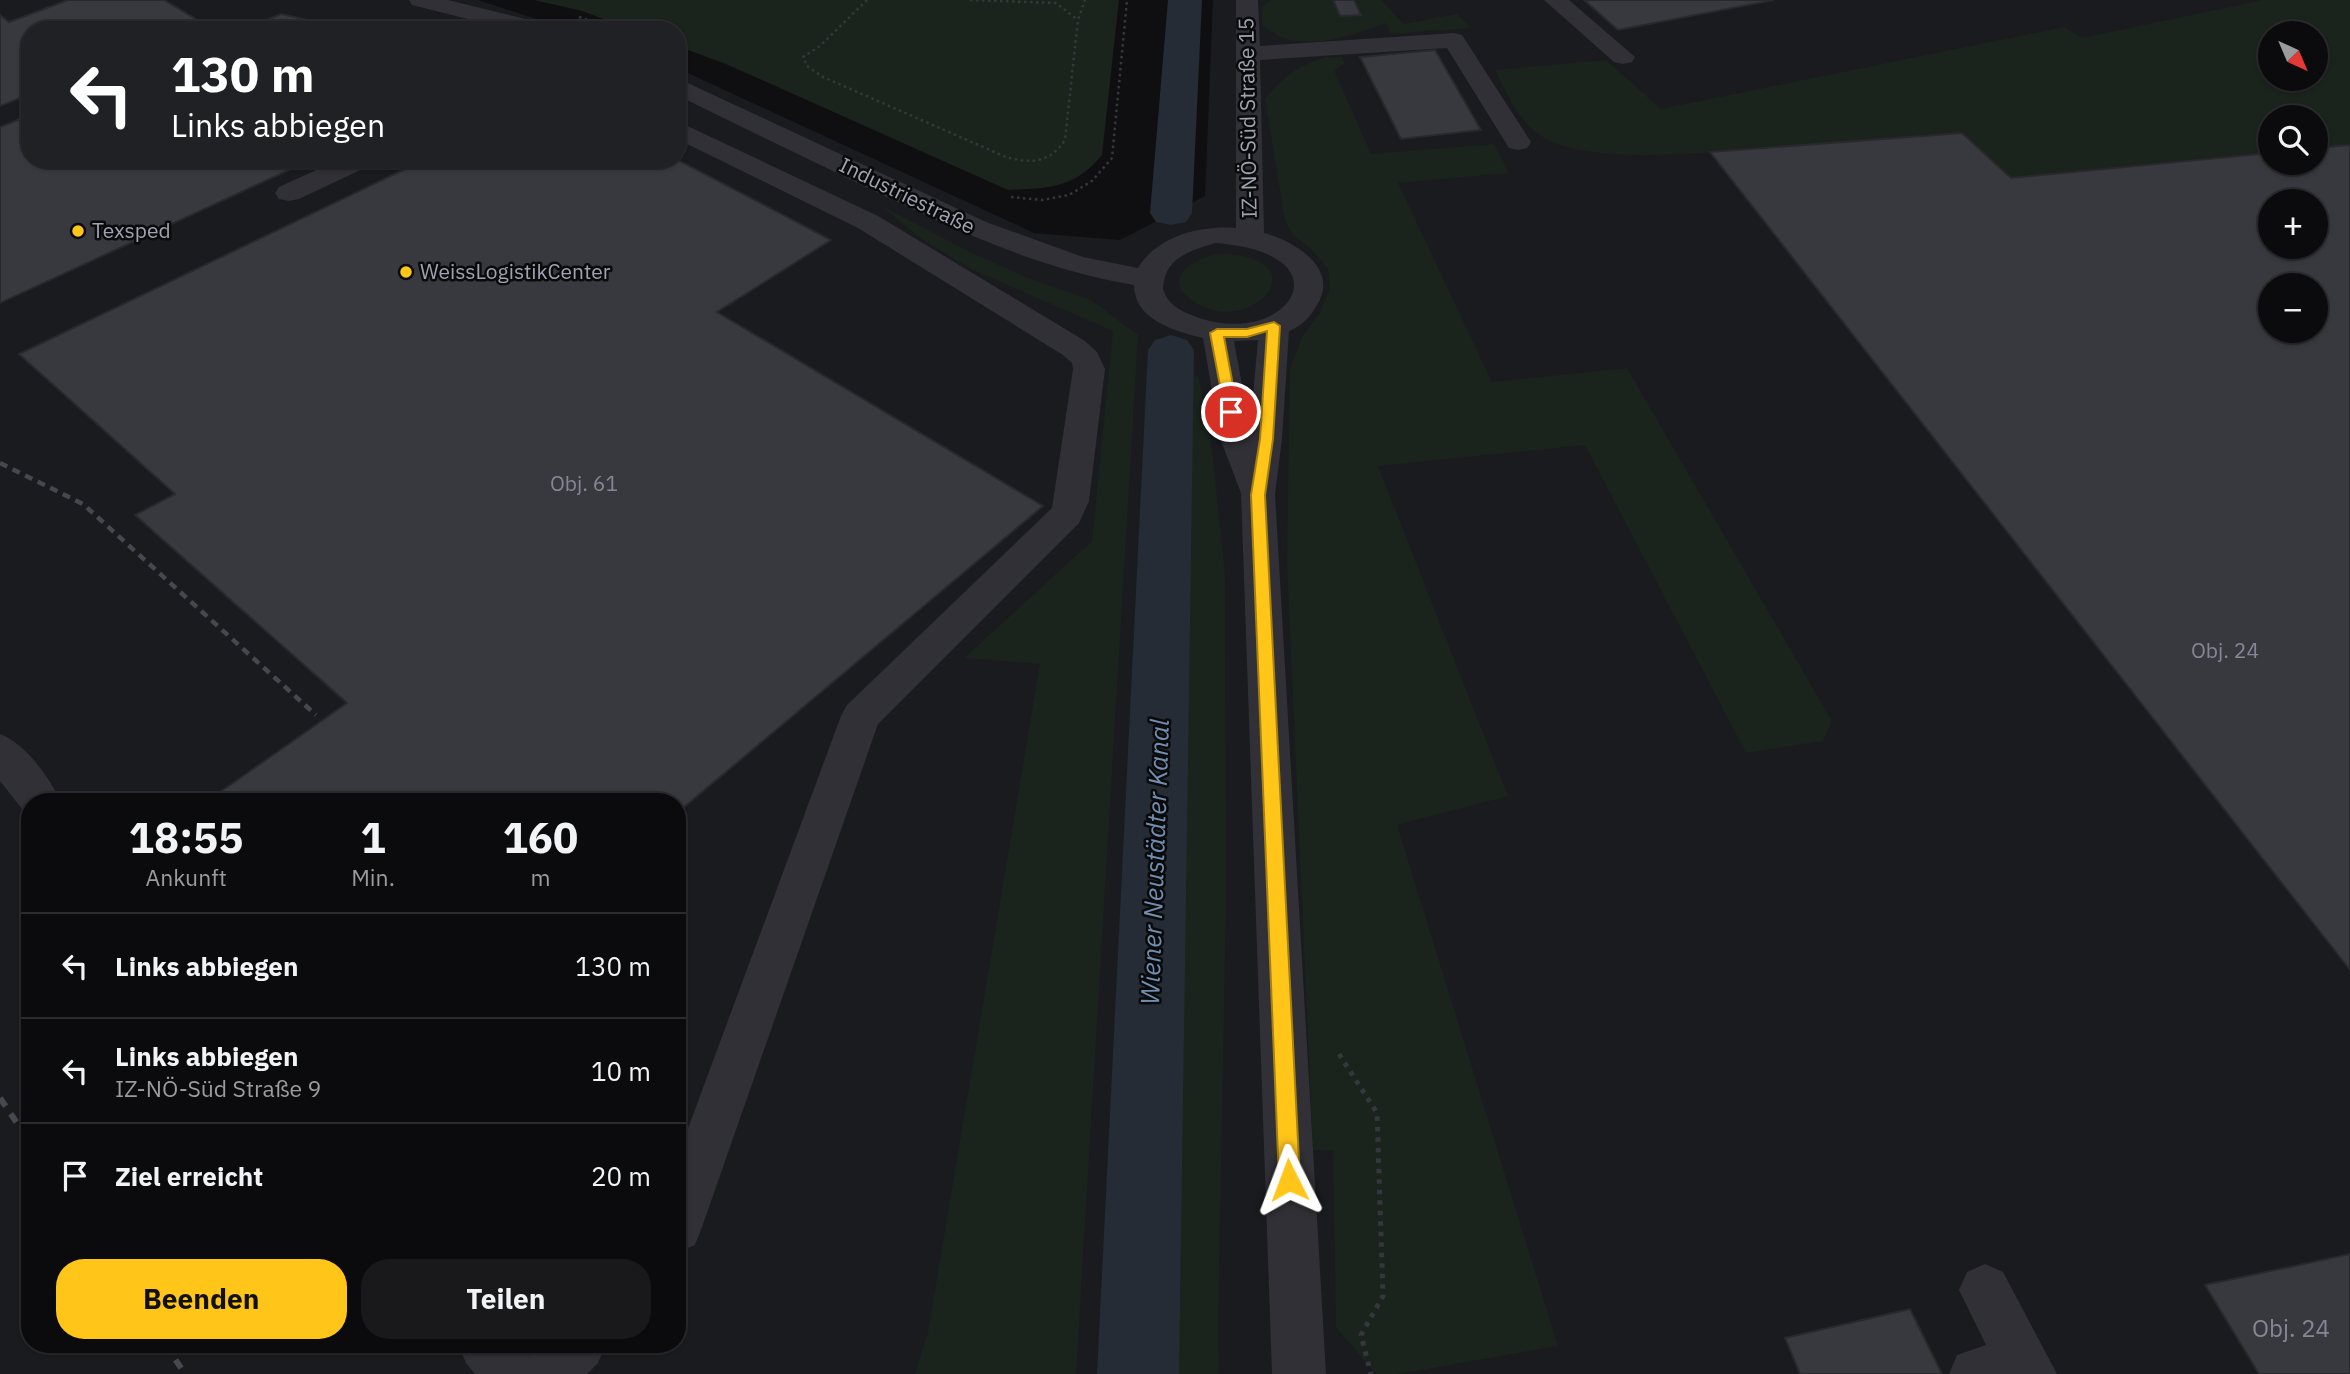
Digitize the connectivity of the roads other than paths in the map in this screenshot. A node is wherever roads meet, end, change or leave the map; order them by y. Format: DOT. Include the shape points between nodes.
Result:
graph roads {
  1 [pos="420,0"];
  2 [pos="1247,0"];
  3 [pos="1555,0"];
  4 [pos="505,21"];
  5 [pos="1247,54"];
  6 [pos="1623,57"];
  7 [pos="686,89"];
  8 [pos="770,130"];
  9 [pos="686,133"];
  10 [pos="1518,142"];
  11 [pos="343,168"];
  12 [pos="289,193"];
  13 [pos="868,222"];
  14 [pos="1250,237"];
  15 [pos="1147,278"];
  16 [pos="1274,326"];
  17 [pos="1217,333"];
  18 [pos="1258,495"];
  19 [pos="0,751"];
  20 [pos="34,793"];
  21 [pos="686,1202"];
  22 [pos="1985,1290"];
  23 [pos="492,1353"];
  24 [pos="570,1353"];
  25 [pos="2010,1371"];
  26 [pos="510,1374"];
  27 [pos="549,1374"];
  28 [pos="1299,1374"];
  1 -- 4 [label="street"];
  2 -- 5 [label="street, IZ-NÖ-Süd Straße 15"];
  3 -- 6 [label="street"];
  5 -- 10 [label="street" via="1454,40"];
  5 -- 14 [label="street, IZ-NÖ-Süd Straße 15"];
  7 -- 8 [label="street, Industriestraße"];
  8 -- 13 [label="street"];
  8 -- 15 [label="street, Industriestraße" via="990,236 1064,263"];
  9 -- 13 [label="street"];
  11 -- 12 [label="street"];
  13 -- 21 [label="street" via="1086,359 1089,369 1072,501 1053,530 861,716"];
  14 -- 15 [label="street" via="1215,235 1183,243 1158,258"];
  14 -- 16 [label="street" via="1276,245 1297,259 1308,276 1308,295 1296,313"];
  15 -- 17 [label="street" via="1149,296 1163,314 1187,327"];
  16 -- 17 [label="street" via="1247,333"];
  16 -- 18 [label="street"];
  17 -- 18 [label="street" via="1236,438"];
  18 -- 28 [label="street"];
  19 -- 20 [label="street"];
  22 -- 25 [label="street"];
  23 -- 26 [label="street"];
  24 -- 27 [label="street"];
}
